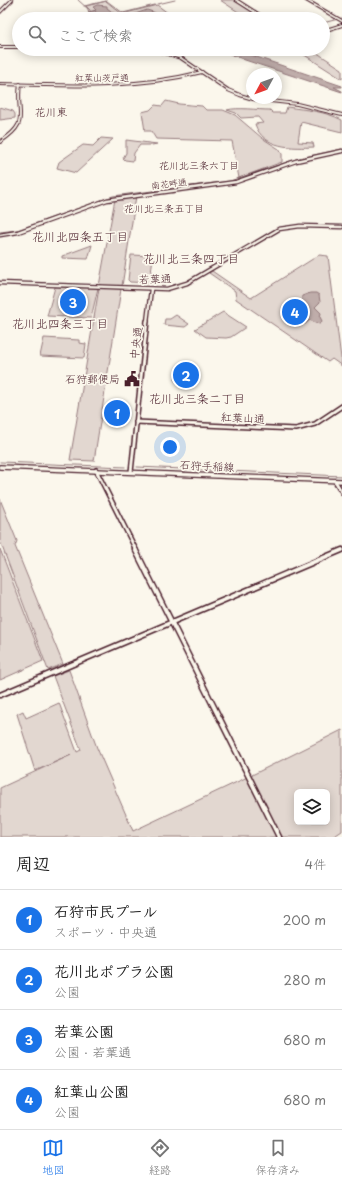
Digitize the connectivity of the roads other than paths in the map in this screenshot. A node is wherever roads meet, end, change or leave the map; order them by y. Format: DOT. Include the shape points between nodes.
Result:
graph roads {
  1 [pos="12,0"];
  2 [pos="236,0"];
  3 [pos="306,0"];
  4 [pos="0,12"];
  5 [pos="255,12"];
  6 [pos="327,12"];
  7 [pos="330,14"];
  8 [pos="341,20"];
  9 [pos="342,25"];
  10 [pos="330,29"];
  11 [pos="0,47"];
  12 [pos="12,48"];
  13 [pos="175,56"];
  14 [pos="202,72"];
  15 [pos="0,84"];
  16 [pos="20,84"];
  17 [pos="342,115"];
  18 [pos="0,142"];
  19 [pos="342,151"];
  20 [pos="342,227"];
  21 [pos="0,235"];
  22 [pos="0,283"];
  23 [pos="151,289"];
  24 [pos="342,406"];
  25 [pos="136,422"];
  26 [pos="0,467"];
  27 [pos="96,470"];
  28 [pos="131,472"];
  29 [pos="335,481"];
  30 [pos="342,481"];
  31 [pos="342,492"];
  32 [pos="342,550"];
  33 [pos="172,622"];
  34 [pos="0,695"];
  35 [pos="279,837"];
  1 -- 4 [label="street"];
  2 -- 5 [label="street"];
  3 -- 6 [label="street"];
  7 -- 8 [label="street"];
  9 -- 10 [label="street"];
  11 -- 12 [label="street"];
  13 -- 14 [label="street"];
  14 -- 16 [label="street, 紅葉山茨戸通" via="169,80 129,85"];
  14 -- 17 [label="street" via="240,95 297,104"];
  15 -- 16 [label="street, 紅葉山茨戸通"];
  16 -- 18 [label="street" via="17,99 20,126 16,132"];
  19 -- 21 [label="street, 南花畔通" via="296,161 236,182 107,200 18,232"];
  20 -- 23 [label="street, 若葉通" via="300,226 279,229 187,283"];
  22 -- 23 [label="street, 若葉通"];
  23 -- 25 [label="street, 中央通"];
  24 -- 25 [label="street, 紅葉山通" via="313,426 291,429"];
  25 -- 28 [label="street, 中央通"];
  26 -- 27 [label="main road, 石狩手稲線"];
  27 -- 28 [label="main road, 石狩手稲線"];
  27 -- 33 [label="street"];
  28 -- 29 [label="main road, 石狩手稲線"];
  29 -- 30 [label="main road, 石狩手稲線"];
  29 -- 31 [label="street"];
  32 -- 33 [label="street"];
  33 -- 34 [label="street"];
  33 -- 35 [label="street"];
}
